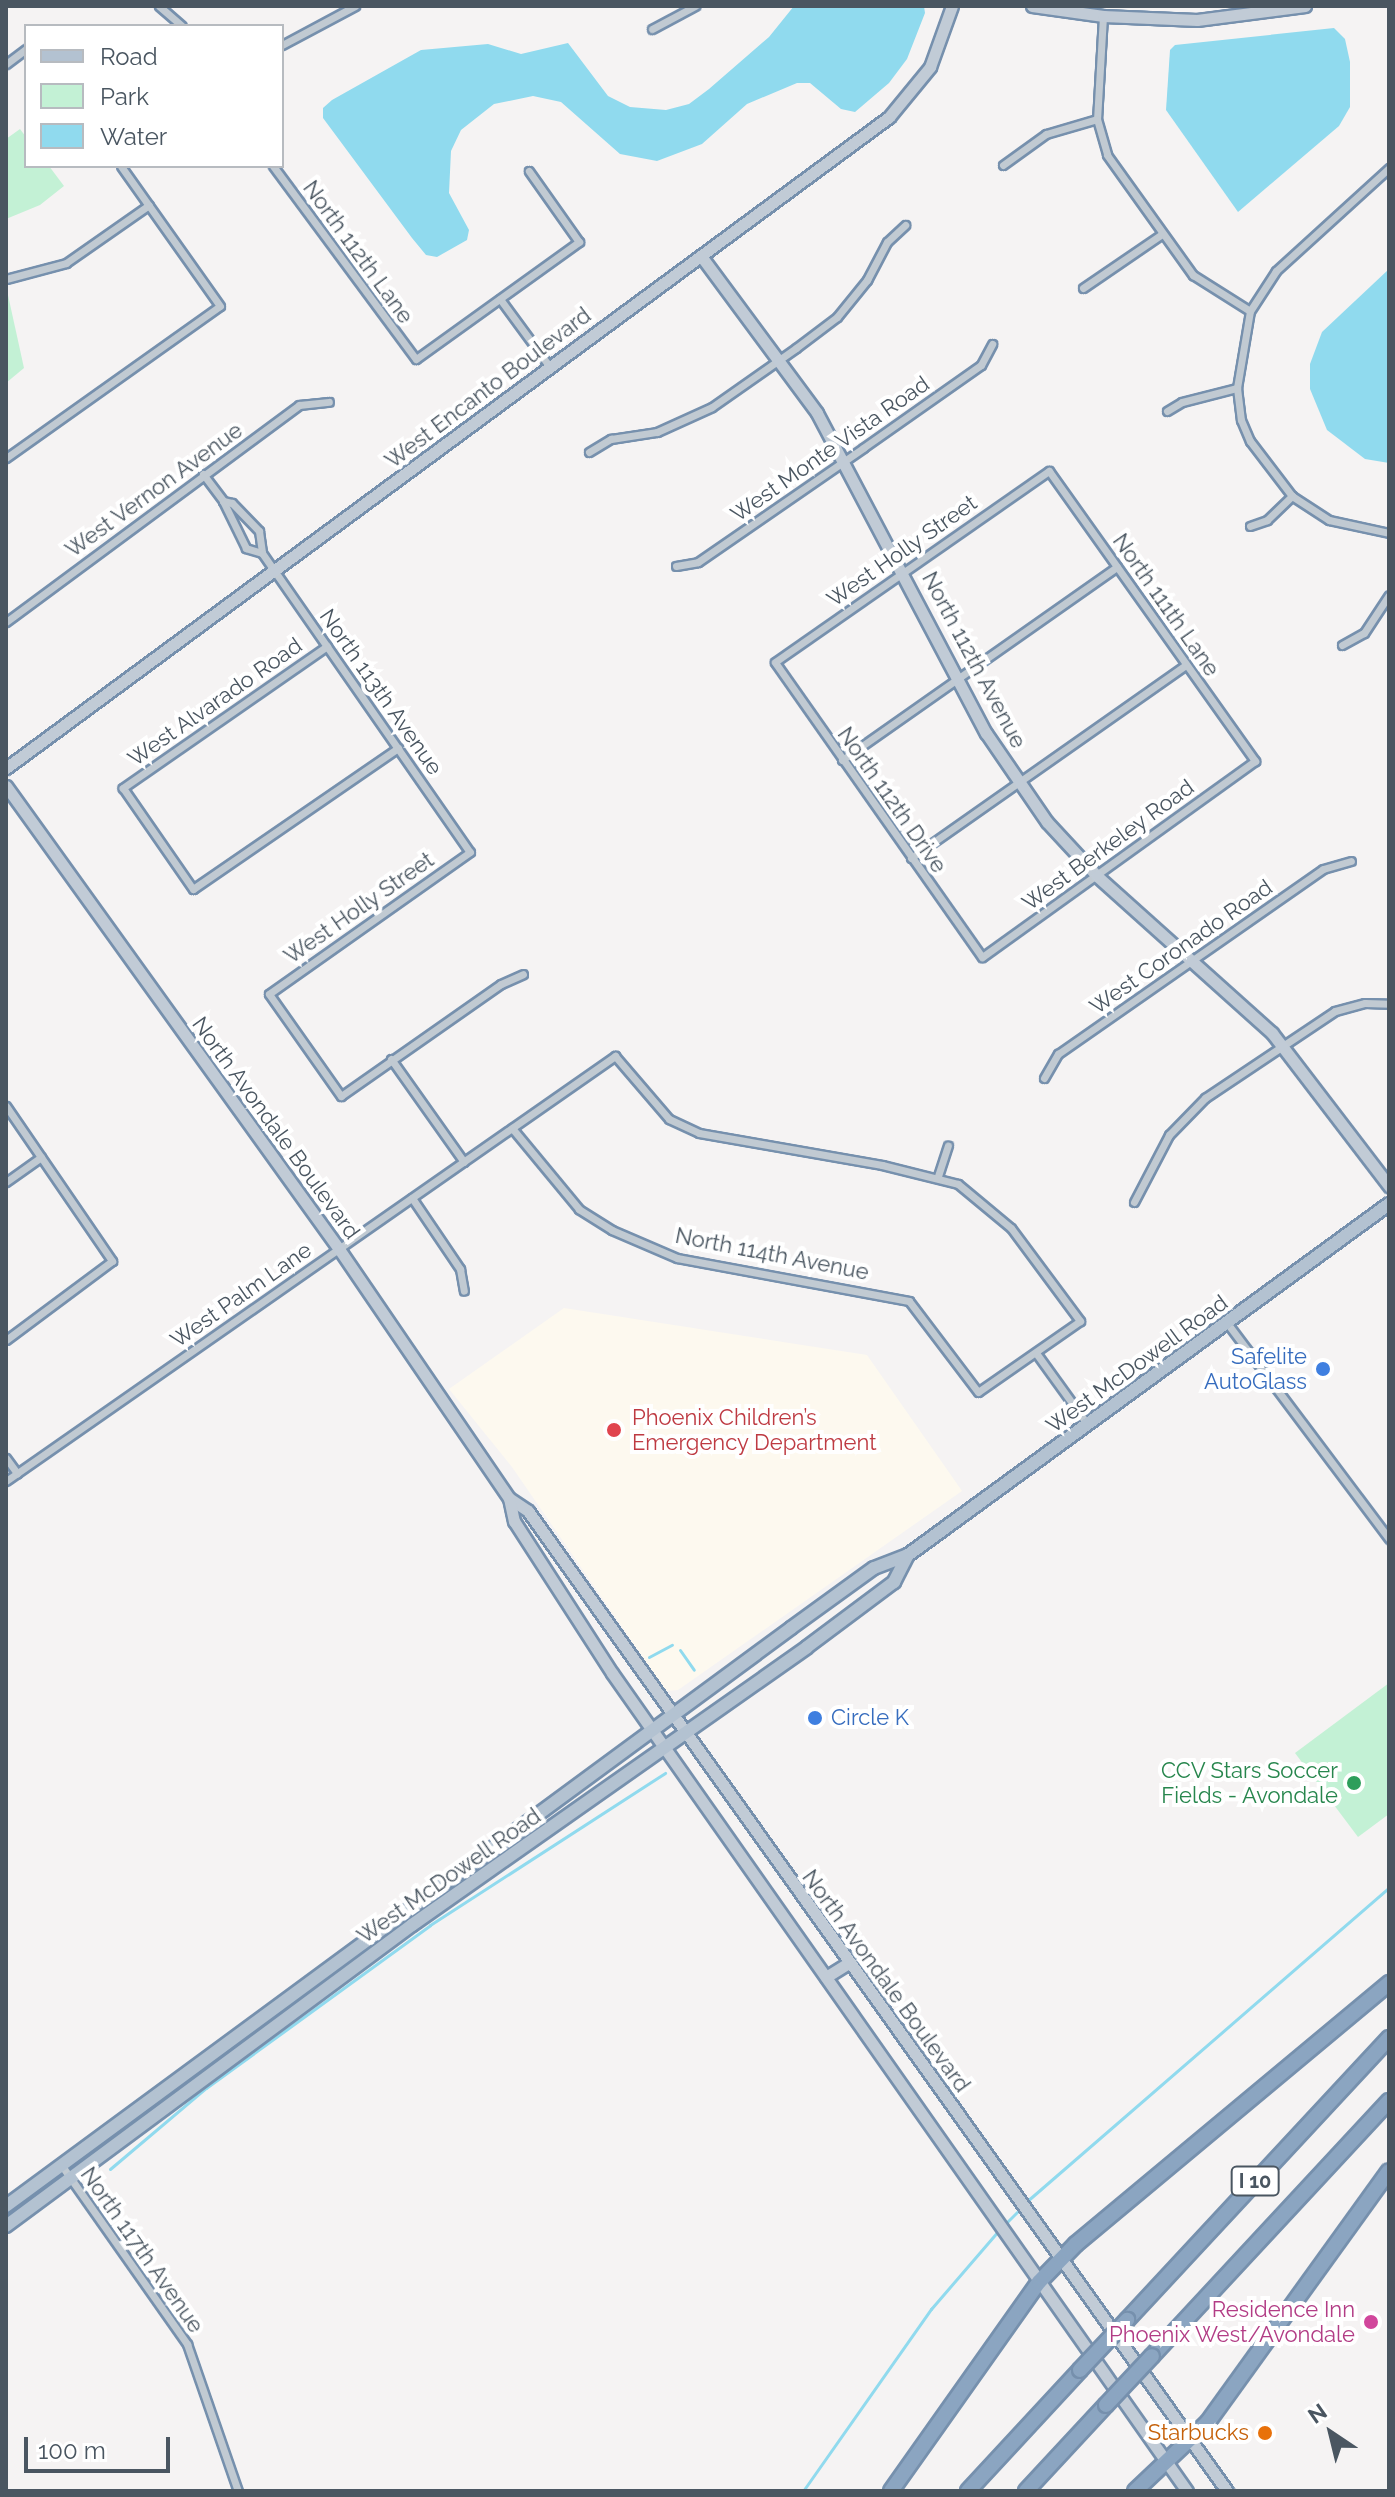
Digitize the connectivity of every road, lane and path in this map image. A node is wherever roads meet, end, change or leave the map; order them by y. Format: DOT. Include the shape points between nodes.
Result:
graph roads {
  1 [pos="159,6"];
  2 [pos="355,6"];
  3 [pos="695,6"];
  4 [pos="952,6"];
  5 [pos="1032,6"];
  6 [pos="1305,6"];
  7 [pos="1252,10"];
  8 [pos="1103,16"];
  9 [pos="180,24"];
  10 [pos="652,29"];
  11 [pos="284,44"];
  12 [pos="24,50"];
  13 [pos="6,64"];
  14 [pos="1097,119"];
  15 [pos="1003,165"];
  16 [pos="122,168"];
  17 [pos="274,168"];
  18 [pos="1389,168"];
  19 [pos="529,171"];
  20 [pos="149,205"];
  21 [pos="905,225"];
  22 [pos="1162,234"];
  23 [pos="701,256"];
  24 [pos="6,279"];
  25 [pos="1083,288"];
  26 [pos="500,299"];
  27 [pos="1250,311"];
  28 [pos="992,344"];
  29 [pos="780,360"];
  30 [pos="550,367"];
  31 [pos="1237,388"];
  32 [pos="329,402"];
  33 [pos="1167,411"];
  34 [pos="589,452"];
  35 [pos="6,458"];
  36 [pos="844,461"];
  37 [pos="1049,471"];
  38 [pos="203,474"];
  39 [pos="1292,496"];
  40 [pos="223,501"];
  41 [pos="245,522"];
  42 [pos="1250,526"];
  43 [pos="236,529"];
  44 [pos="1389,533"];
  45 [pos="262,553"];
  46 [pos="676,566"];
  47 [pos="1117,567"];
  48 [pos="275,571"];
  49 [pos="904,572"];
  50 [pos="1389,595"];
  51 [pos="6,622"];
  52 [pos="1342,645"];
  53 [pos="327,646"];
  54 [pos="775,662"];
  55 [pos="1186,665"];
  56 [pos="958,678"];
  57 [pos="398,748"];
  58 [pos="842,760"];
  59 [pos="1255,761"];
  60 [pos="6,768"];
  61 [pos="1019,782"];
  62 [pos="6,786"];
  63 [pos="470,852"];
  64 [pos="911,858"];
  65 [pos="1351,861"];
  66 [pos="1097,876"];
  67 [pos="982,957"];
  68 [pos="1192,961"];
  69 [pos="523,974"];
  70 [pos="1389,1004"];
  71 [pos="1282,1044"];
  72 [pos="391,1059"];
  73 [pos="1044,1078"];
  74 [pos="6,1106"];
  75 [pos="512,1128"];
  76 [pos="948,1146"];
  77 [pos="41,1157"];
  78 [pos="464,1162"];
  79 [pos="938,1176"];
  80 [pos="6,1182"];
  81 [pos="1389,1186"];
  82 [pos="412,1198"];
  83 [pos="1134,1202"];
  84 [pos="1389,1204"];
  85 [pos="339,1249"];
  86 [pos="464,1291"];
  87 [pos="1227,1323"];
  88 [pos="6,1340"];
  89 [pos="1036,1353"];
  90 [pos="1088,1425"];
  91 [pos="6,1458"];
  92 [pos="17,1473"];
  93 [pos="6,1481"];
  94 [pos="509,1498"];
  95 [pos="1389,1539"];
  96 [pos="908,1555"];
  97 [pos="671,1716"];
  98 [pos="652,1730"];
  99 [pos="685,1735"];
  100 [pos="665,1749"];
  101 [pos="848,1963"];
  102 [pos="826,1977"];
  103 [pos="1389,1983"];
  104 [pos="1389,2038"];
  105 [pos="1389,2101"];
  106 [pos="62,2166"];
  107 [pos="1389,2171"];
  108 [pos="71,2179"];
  109 [pos="6,2206"];
  110 [pos="6,2226"];
  111 [pos="1063,2257"];
  112 [pos="1039,2282"];
  113 [pos="1191,2438"];
  114 [pos="1167,2462"];
  115 [pos="238,2491"];
  116 [pos="891,2491"];
  117 [pos="968,2491"];
  118 [pos="1026,2491"];
  119 [pos="1135,2491"];
  120 [pos="1187,2491"];
  121 [pos="1227,2491"];
  1 -- 9 [label="street"];
  2 -- 11 [label="street"];
  3 -- 10 [label="street"];
  4 -- 23 [label="main road, West Encanto Boulevard" via="930,67 904,104"];
  5 -- 8 [label="main road"];
  6 -- 7 [label="main road"];
  7 -- 8 [label="main road" via="1197,20"];
  8 -- 14 [label="street"];
  12 -- 13 [label="street"];
  14 -- 15 [label="street" via="1046,134"];
  14 -- 22 [label="street" via="1107,155"];
  16 -- 20 [label="street"];
  17 -- 26 [label="street, North 112th Lane" via="416,359"];
  18 -- 27 [label="street" via="1276,271"];
  19 -- 26 [label="street" via="579,242"];
  20 -- 24 [label="street" via="66,263"];
  20 -- 35 [label="street" via="220,306"];
  21 -- 29 [label="street" via="887,242 867,280 837,317"];
  22 -- 25 [label="street"];
  22 -- 27 [label="street" via="1203,285"];
  23 -- 29 [label="main road, North 112th Avenue"];
  23 -- 30 [label="main road, West Encanto Boulevard"];
  26 -- 30 [label="street"];
  27 -- 31 [label="street"];
  28 -- 36 [label="street, West Monte Vista Road" via="981,365"];
  29 -- 34 [label="street" via="712,407 657,432 611,439"];
  29 -- 36 [label="main road, North 112th Avenue"];
  30 -- 48 [label="main road, West Encanto Boulevard"];
  31 -- 33 [label="street"];
  31 -- 39 [label="street" via="1250,441"];
  32 -- 38 [label="street, West Vernon Avenue" via="299,405"];
  36 -- 46 [label="street, West Monte Vista Road" via="698,562"];
  36 -- 49 [label="main road, North 112th Avenue"];
  37 -- 47 [label="street, North 111th Lane"];
  37 -- 49 [label="street, West Holly Street"];
  38 -- 40 [label="street, North 113th Avenue"];
  38 -- 51 [label="street, West Vernon Avenue"];
  39 -- 42 [label="street" via="1267,520"];
  39 -- 44 [label="street" via="1329,520"];
  40 -- 41 [label="street, North 113th Avenue" via="232,503"];
  40 -- 43 [label="street, North 113th Avenue"];
  41 -- 43 [label="street"];
  41 -- 45 [label="street, North 113th Avenue" via="259,531"];
  43 -- 45 [label="street, North 113th Avenue" via="246,548"];
  45 -- 48 [label="street, North 113th Avenue"];
  47 -- 55 [label="street, North 111th Lane"];
  47 -- 56 [label="street"];
  48 -- 53 [label="street, North 113th Avenue"];
  48 -- 60 [label="main road, West Encanto Boulevard"];
  49 -- 54 [label="street, West Holly Street"];
  49 -- 56 [label="main road, North 112th Avenue"];
  50 -- 52 [label="street" via="1364,633"];
  53 -- 57 [label="street, North 113th Avenue"];
  53 -- 57 [label="street, West Alvarado Road" via="123,788 193,889"];
  54 -- 58 [label="street, North 112th Drive"];
  55 -- 59 [label="street, North 111th Lane"];
  55 -- 61 [label="street"];
  56 -- 58 [label="street"];
  56 -- 61 [label="main road, North 112th Avenue"];
  57 -- 63 [label="street, North 113th Avenue"];
  58 -- 64 [label="street, North 112th Drive"];
  59 -- 66 [label="street, West Berkeley Road"];
  61 -- 64 [label="street"];
  61 -- 66 [label="main road, North 112th Avenue"];
  62 -- 85 [label="main road, North Avondale Boulevard"];
  63 -- 72 [label="street, West Holly Street" via="269,994 341,1096"];
  64 -- 67 [label="street, North 112th Drive"];
  65 -- 68 [label="street, West Coronado Road" via="1323,869"];
  66 -- 67 [label="street, West Berkeley Road"];
  66 -- 68 [label="main road, North 112th Avenue"];
  68 -- 71 [label="main road, North 112th Avenue"];
  68 -- 73 [label="street, West Coronado Road" via="1058,1054"];
  69 -- 72 [label="street"];
  70 -- 71 [label="street" via="1365,1003 1335,1011"];
  71 -- 81 [label="main road, North 112th Avenue"];
  71 -- 83 [label="street" via="1205,1098 1169,1135"];
  72 -- 78 [label="street"];
  74 -- 77 [label="street"];
  75 -- 78 [label="street, West Palm Lane"];
  75 -- 79 [label="street, West Palm Lane" via="615,1056 669,1119 699,1133"];
  75 -- 89 [label="street, North 114th Avenue" via="579,1209 612,1230 677,1258 909,1301 978,1392"];
  76 -- 79 [label="street"];
  77 -- 80 [label="street"];
  77 -- 88 [label="street" via="112,1261"];
  78 -- 82 [label="street, West Palm Lane"];
  79 -- 89 [label="street" via="982,1200 1011,1228 1080,1321"];
  82 -- 85 [label="street, West Palm Lane"];
  82 -- 86 [label="street" via="460,1269"];
  84 -- 87 [label="main road, West McDowell Road"];
  85 -- 92 [label="street, West Palm Lane"];
  85 -- 94 [label="main road, North Avondale Boulevard"];
  87 -- 90 [label="main road, West McDowell Road"];
  87 -- 95 [label="street"];
  89 -- 90 [label="street"];
  90 -- 96 [label="main road, West McDowell Road"];
  91 -- 92 [label="street"];
  92 -- 93 [label="street, West Palm Lane"];
  94 -- 97 [label="main road, North Avondale Boulevard" via="528,1511"];
  94 -- 98 [label="main road, North Avondale Boulevard" via="514,1521"];
  96 -- 97 [label="main road, West McDowell Road" via="874,1568"];
  96 -- 99 [label="main road, West McDowell Road" via="894,1582"];
  97 -- 98 [label="main road, West McDowell Road"];
  97 -- 99 [label="main road, North Avondale Boulevard"];
  98 -- 100 [label="main road, North Avondale Boulevard"];
  98 -- 106 [label="main road, West McDowell Road"];
  99 -- 100 [label="main road, West McDowell Road"];
  99 -- 101 [label="main road, North Avondale Boulevard"];
  100 -- 102 [label="main road, North Avondale Boulevard"];
  100 -- 108 [label="main road, West McDowell Road" via="412,1925"];
  101 -- 102 [label="main road"];
  101 -- 111 [label="main road, North Avondale Boulevard"];
  102 -- 112 [label="main road, North Avondale Boulevard"];
  103 -- 111 [label="highway"];
  104 -- 117 [label="highway, I 10, bridge"];
  105 -- 118 [label="highway, I 10, bridge"];
  106 -- 108 [label="street, North 117th Avenue"];
  106 -- 109 [label="main road, West McDowell Road"];
  107 -- 113 [label="highway" via="1215,2413"];
  108 -- 110 [label="main road, West McDowell Road"];
  108 -- 115 [label="street, North 117th Avenue" via="187,2344"];
  111 -- 112 [label="highway"];
  111 -- 113 [label="main road, North Avondale Boulevard"];
  112 -- 114 [label="main road, North Avondale Boulevard"];
  112 -- 116 [label="highway"];
  113 -- 114 [label="highway"];
  113 -- 121 [label="main road, North Avondale Boulevard"];
  114 -- 119 [label="highway"];
  114 -- 120 [label="main road, North Avondale Boulevard"];
}
